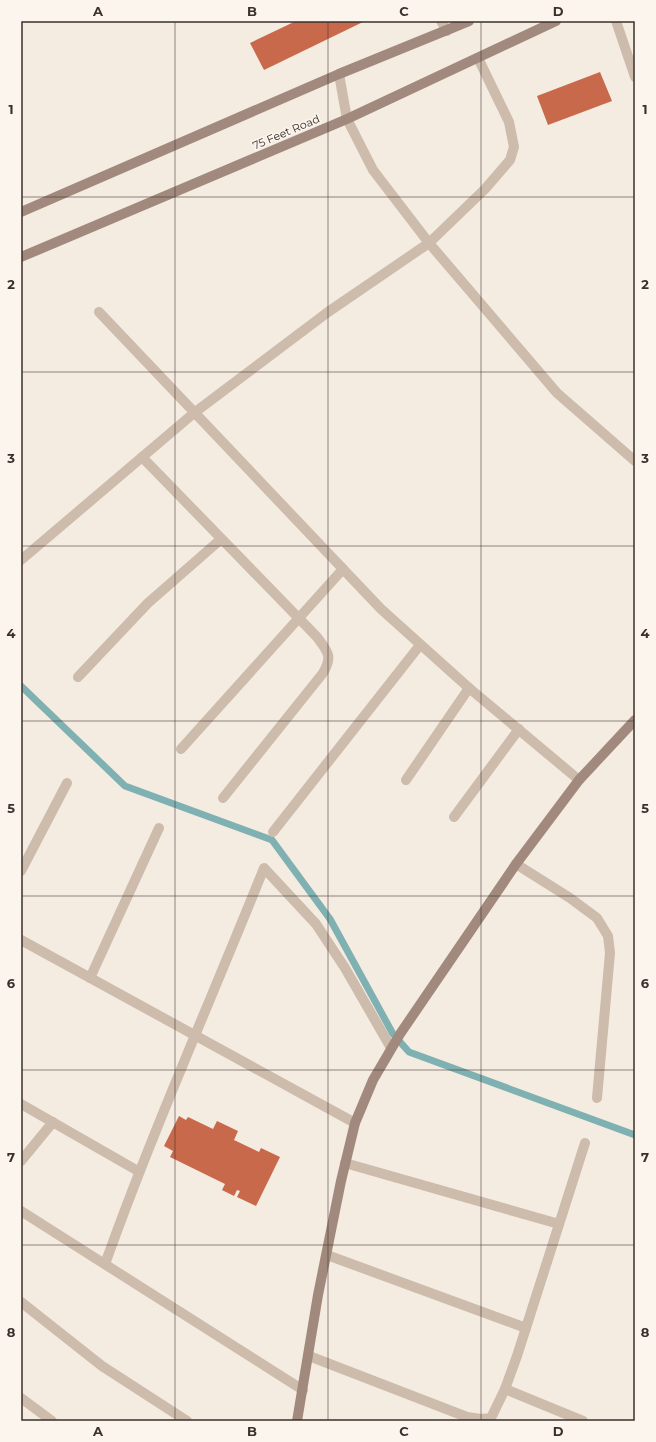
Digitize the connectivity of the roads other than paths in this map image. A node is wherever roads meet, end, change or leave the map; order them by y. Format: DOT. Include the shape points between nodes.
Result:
graph roads {
  1 [pos="441,21"];
  2 [pos="469,21"];
  3 [pos="556,21"];
  4 [pos="616,21"];
  5 [pos="446,31"];
  6 [pos="478,58"];
  7 [pos="339,74"];
  8 [pos="635,76"];
  9 [pos="347,119"];
  10 [pos="21,212"];
  11 [pos="429,243"];
  12 [pos="21,257"];
  13 [pos="99,312"];
  14 [pos="194,413"];
  15 [pos="142,457"];
  16 [pos="635,461"];
  17 [pos="220,540"];
  18 [pos="21,560"];
  19 [pos="343,568"];
  20 [pos="298,617"];
  21 [pos="420,645"];
  22 [pos="78,677"];
  23 [pos="469,688"];
  24 [pos="635,720"];
  25 [pos="519,729"];
  26 [pos="181,749"];
  27 [pos="406,780"];
  28 [pos="579,780"];
  29 [pos="67,782"];
  30 [pos="223,798"];
  31 [pos="454,817"];
  32 [pos="160,828"];
  33 [pos="273,832"];
  34 [pos="516,864"];
  35 [pos="21,871"];
  36 [pos="21,940"];
  37 [pos="90,978"];
  38 [pos="196,1036"];
  39 [pos="392,1047"];
  40 [pos="597,1098"];
  41 [pos="21,1104"];
  42 [pos="53,1122"];
  43 [pos="355,1123"];
  44 [pos="585,1143"];
  45 [pos="21,1162"];
  46 [pos="345,1163"];
  47 [pos="138,1171"];
  48 [pos="21,1211"];
  49 [pos="559,1224"];
  50 [pos="326,1254"];
  51 [pos="105,1264"];
  52 [pos="21,1302"];
  53 [pos="526,1328"];
  54 [pos="309,1356"];
  55 [pos="506,1389"];
  56 [pos="303,1390"];
  57 [pos="21,1398"];
  58 [pos="52,1421"];
  59 [pos="187,1421"];
  60 [pos="297,1421"];
  61 [pos="583,1421"];
  1 -- 5 [label="street"];
  2 -- 5 [label="street"];
  3 -- 6 [label="street, 75 Feet Road"];
  4 -- 8 [label="street"];
  5 -- 7 [label="street"];
  6 -- 9 [label="street, 75 Feet Road"];
  6 -- 11 [label="street" via="509,122 514,146 510,160 495,178"];
  7 -- 9 [label="street"];
  7 -- 10 [label="street"];
  9 -- 11 [label="street" via="373,170"];
  9 -- 12 [label="street, 75 Feet Road"];
  11 -- 14 [label="street" via="328,312"];
  11 -- 16 [label="street" via="557,393"];
  13 -- 14 [label="street"];
  14 -- 15 [label="street"];
  14 -- 19 [label="street"];
  15 -- 17 [label="street"];
  15 -- 18 [label="street"];
  17 -- 20 [label="street"];
  17 -- 22 [label="street" via="148,603"];
  19 -- 20 [label="street"];
  19 -- 21 [label="street" via="381,609"];
  20 -- 26 [label="street"];
  20 -- 30 [label="street" via="317,637 330,659"];
  21 -- 23 [label="street"];
  21 -- 33 [label="street"];
  23 -- 25 [label="street"];
  23 -- 27 [label="street"];
  24 -- 28 [label="street"];
  25 -- 28 [label="street"];
  25 -- 31 [label="street"];
  28 -- 34 [label="street"];
  29 -- 35 [label="street"];
  32 -- 37 [label="street"];
  34 -- 39 [label="street"];
  34 -- 40 [label="street" via="597,918 608,936 610,952"];
  36 -- 37 [label="street"];
  37 -- 38 [label="street"];
  38 -- 39 [label="street" via="264,868 316,924"];
  38 -- 43 [label="street"];
  38 -- 47 [label="street"];
  39 -- 43 [label="street" via="372,1080"];
  41 -- 42 [label="street"];
  42 -- 45 [label="street"];
  42 -- 47 [label="street"];
  43 -- 46 [label="street"];
  44 -- 49 [label="street"];
  46 -- 49 [label="street"];
  46 -- 50 [label="street"];
  47 -- 51 [label="street"];
  48 -- 51 [label="street"];
  49 -- 53 [label="street"];
  50 -- 53 [label="street"];
  50 -- 54 [label="street"];
  51 -- 56 [label="street"];
  52 -- 59 [label="street" via="102,1366"];
  53 -- 55 [label="street"];
  54 -- 55 [label="street" via="467,1417 490,1418"];
  54 -- 56 [label="street"];
  55 -- 61 [label="street"];
  56 -- 60 [label="street"];
  57 -- 58 [label="street"];
}
